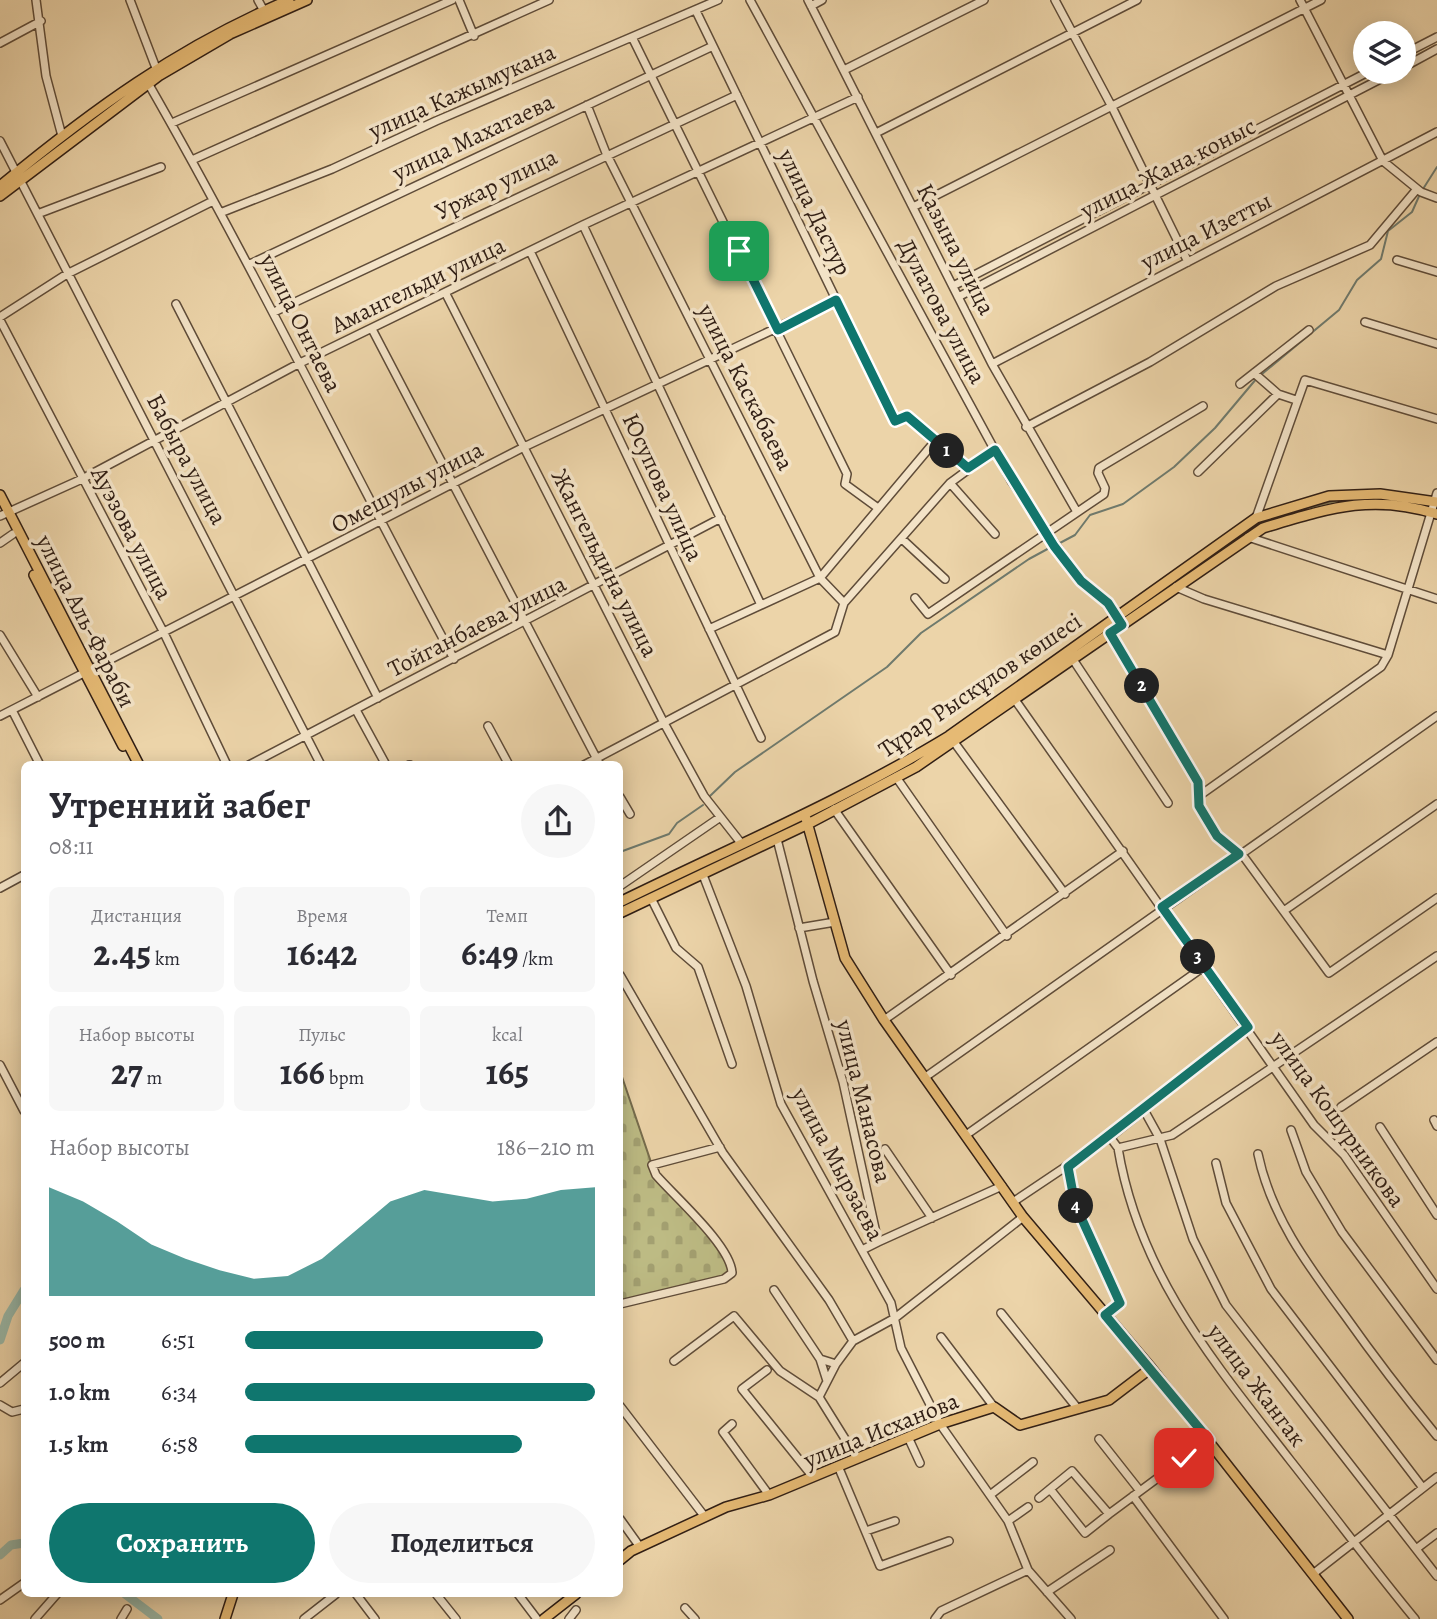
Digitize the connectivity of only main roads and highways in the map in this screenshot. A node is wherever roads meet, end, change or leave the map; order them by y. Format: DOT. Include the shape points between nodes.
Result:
graph roads {
  1 [pos="289,0"];
  2 [pos="307,0"];
  3 [pos="19,176"];
  4 [pos="0,186"];
  5 [pos="0,196"];
  6 [pos="0,495"];
  7 [pos="1436,499"];
  8 [pos="1281,510"];
  9 [pos="3,512"];
  10 [pos="1434,513"];
  11 [pos="1284,522"];
  12 [pos="1119,620"];
  13 [pos="87,670"];
  14 [pos="130,761"];
  15 [pos="137,761"];
  16 [pos="913,764"];
  17 [pos="806,819"];
  18 [pos="623,901"];
  19 [pos="623,912"];
  20 [pos="1152,1368"];
  21 [pos="623,1558"];
  22 [pos="232,1597"];
  23 [pos="238,1597"];
  24 [pos="572,1597"];
  25 [pos="1345,1618"];
  26 [pos="225,1619"];
  27 [pos="231,1619"];
  28 [pos="544,1619"];
  1 -- 3 [label="main road" via="156,68 62,136"];
  2 -- 3 [label="main road" via="230,34 148,83"];
  3 -- 4 [label="main road"];
  3 -- 5 [label="main road"];
  6 -- 9 [label="main road, улица Аль-Фараби"];
  7 -- 8 [label="main road, Тұрар Рыскұлов көшесі" via="1329,496"];
  8 -- 11 [label="main road"];
  8 -- 12 [label="main road, Тұрар Рыскұлов көшесі" via="1256,518"];
  9 -- 13 [label="main road, улица Аль-Фараби"];
  9 -- 13 [label="main road, улица Аль-Фараби"];
  10 -- 11 [label="main road, Тұрар Рыскұлов көшесі" via="1380,502 1328,509"];
  11 -- 12 [label="main road, Тұрар Рыскұлов көшесі" via="1248,537"];
  12 -- 16 [label="main road, Тұрар Рыскұлов көшесі"];
  12 -- 16 [label="main road, Тұрар Рыскұлов көшесі" via="1110,633 954,742"];
  13 -- 14 [label="main road, улица Аль-Фараби"];
  13 -- 15 [label="main road, улица Аль-Фараби"];
  16 -- 17 [label="main road, Тұрар Рыскұлов көшесі"];
  16 -- 17 [label="main road, Тұрар Рыскұлов көшесі" via="897,777"];
  17 -- 18 [label="main road, Тұрар Рыскұлов көшесі" via="741,843"];
  17 -- 19 [label="main road, Тұрар Рыскұлов көшесі" via="777,839"];
  17 -- 20 [label="main road" via="845,958 884,1020 1023,1217"];
  20 -- 21 [label="main road, улица Исханова" via="1109,1400 1020,1425 995,1407 940,1424 705,1517"];
  20 -- 25 [label="main road"];
  22 -- 26 [label="main road"];
  23 -- 27 [label="main road"];
  24 -- 28 [label="main road"];
}
